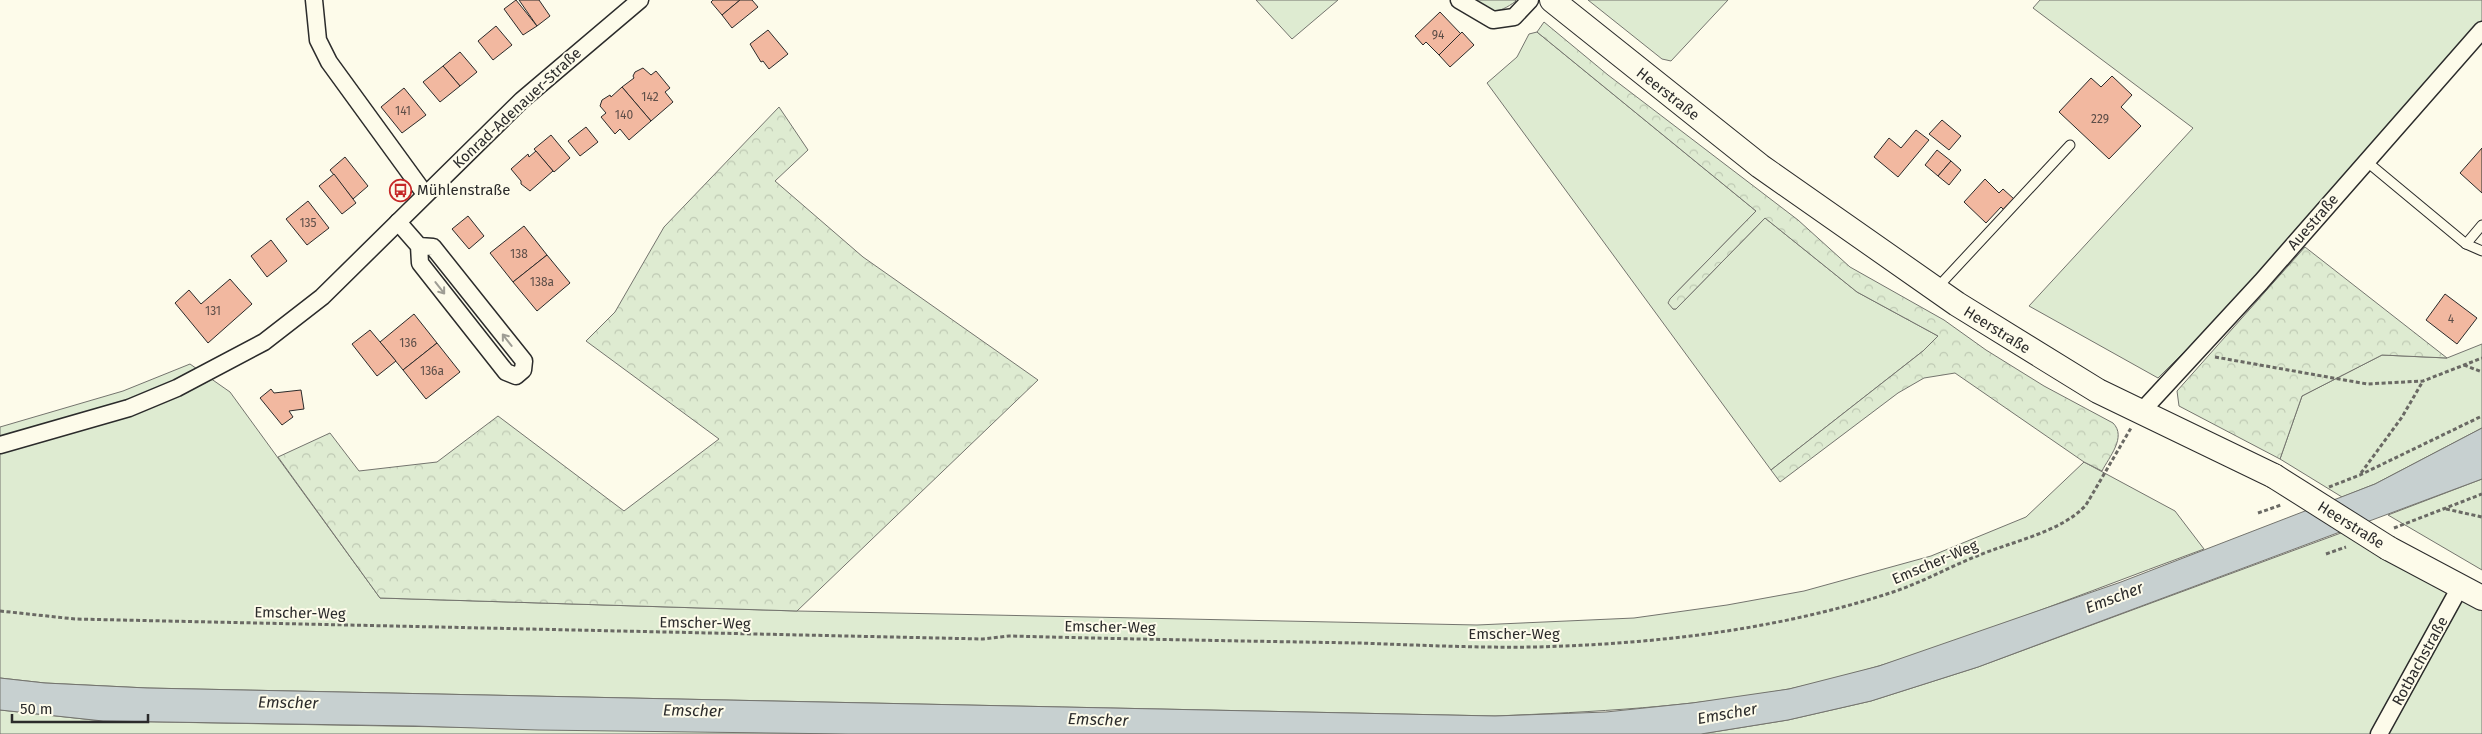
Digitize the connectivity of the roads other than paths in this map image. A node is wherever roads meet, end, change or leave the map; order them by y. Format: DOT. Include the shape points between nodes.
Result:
graph roads {
  1 [pos="314,0"];
  2 [pos="640,0"];
  3 [pos="1459,0"];
  4 [pos="1530,0"];
  5 [pos="1552,0"];
  6 [pos="2482,30"];
  7 [pos="2070,145"];
  8 [pos="2366,162"];
  9 [pos="425,194"];
  10 [pos="398,222"];
  11 [pos="2482,225"];
  12 [pos="2466,244"];
  13 [pos="419,246"];
  14 [pos="2482,251"];
  15 [pos="1935,289"];
  16 [pos="2140,412"];
  17 [pos="0,445"];
  18 [pos="2460,587"];
  19 [pos="2482,598"];
  20 [pos="2379,734"];
  1 -- 9 [label="street" via="318,40 329,62"];
  2 -- 9 [label="street, Konrad-Adenauer-Straße" via="522,100"];
  3 -- 4 [label="street" via="1493,20 1514,17"];
  5 -- 15 [label="main road, Heerstraße" via="1760,166"];
  6 -- 8 [label="street, Auestraße"];
  7 -- 15 [label="lane"];
  8 -- 12 [label="lane"];
  8 -- 16 [label="street, Auestraße"];
  9 -- 10 [label="street, Konrad-Adenauer-Straße"];
  10 -- 13 [label="street"];
  10 -- 17 [label="street, Konrad-Adenauer-Straße" via="322,297 264,342 177,388 129,408"];
  11 -- 12 [label="lane"];
  12 -- 14 [label="lane"];
  13 -- 13 [label="street, one-way" via="420,262 506,372 516,376 523,370 524,361 433,247"];
  15 -- 16 [label="main road, Heerstraße" via="2058,368"];
  16 -- 18 [label="main road, Heerstraße, bridge" via="2194,435 2274,476 2389,539"];
  18 -- 19 [label="main road, Heerstraße"];
  18 -- 20 [label="street, Rotbachstraße"];
}
